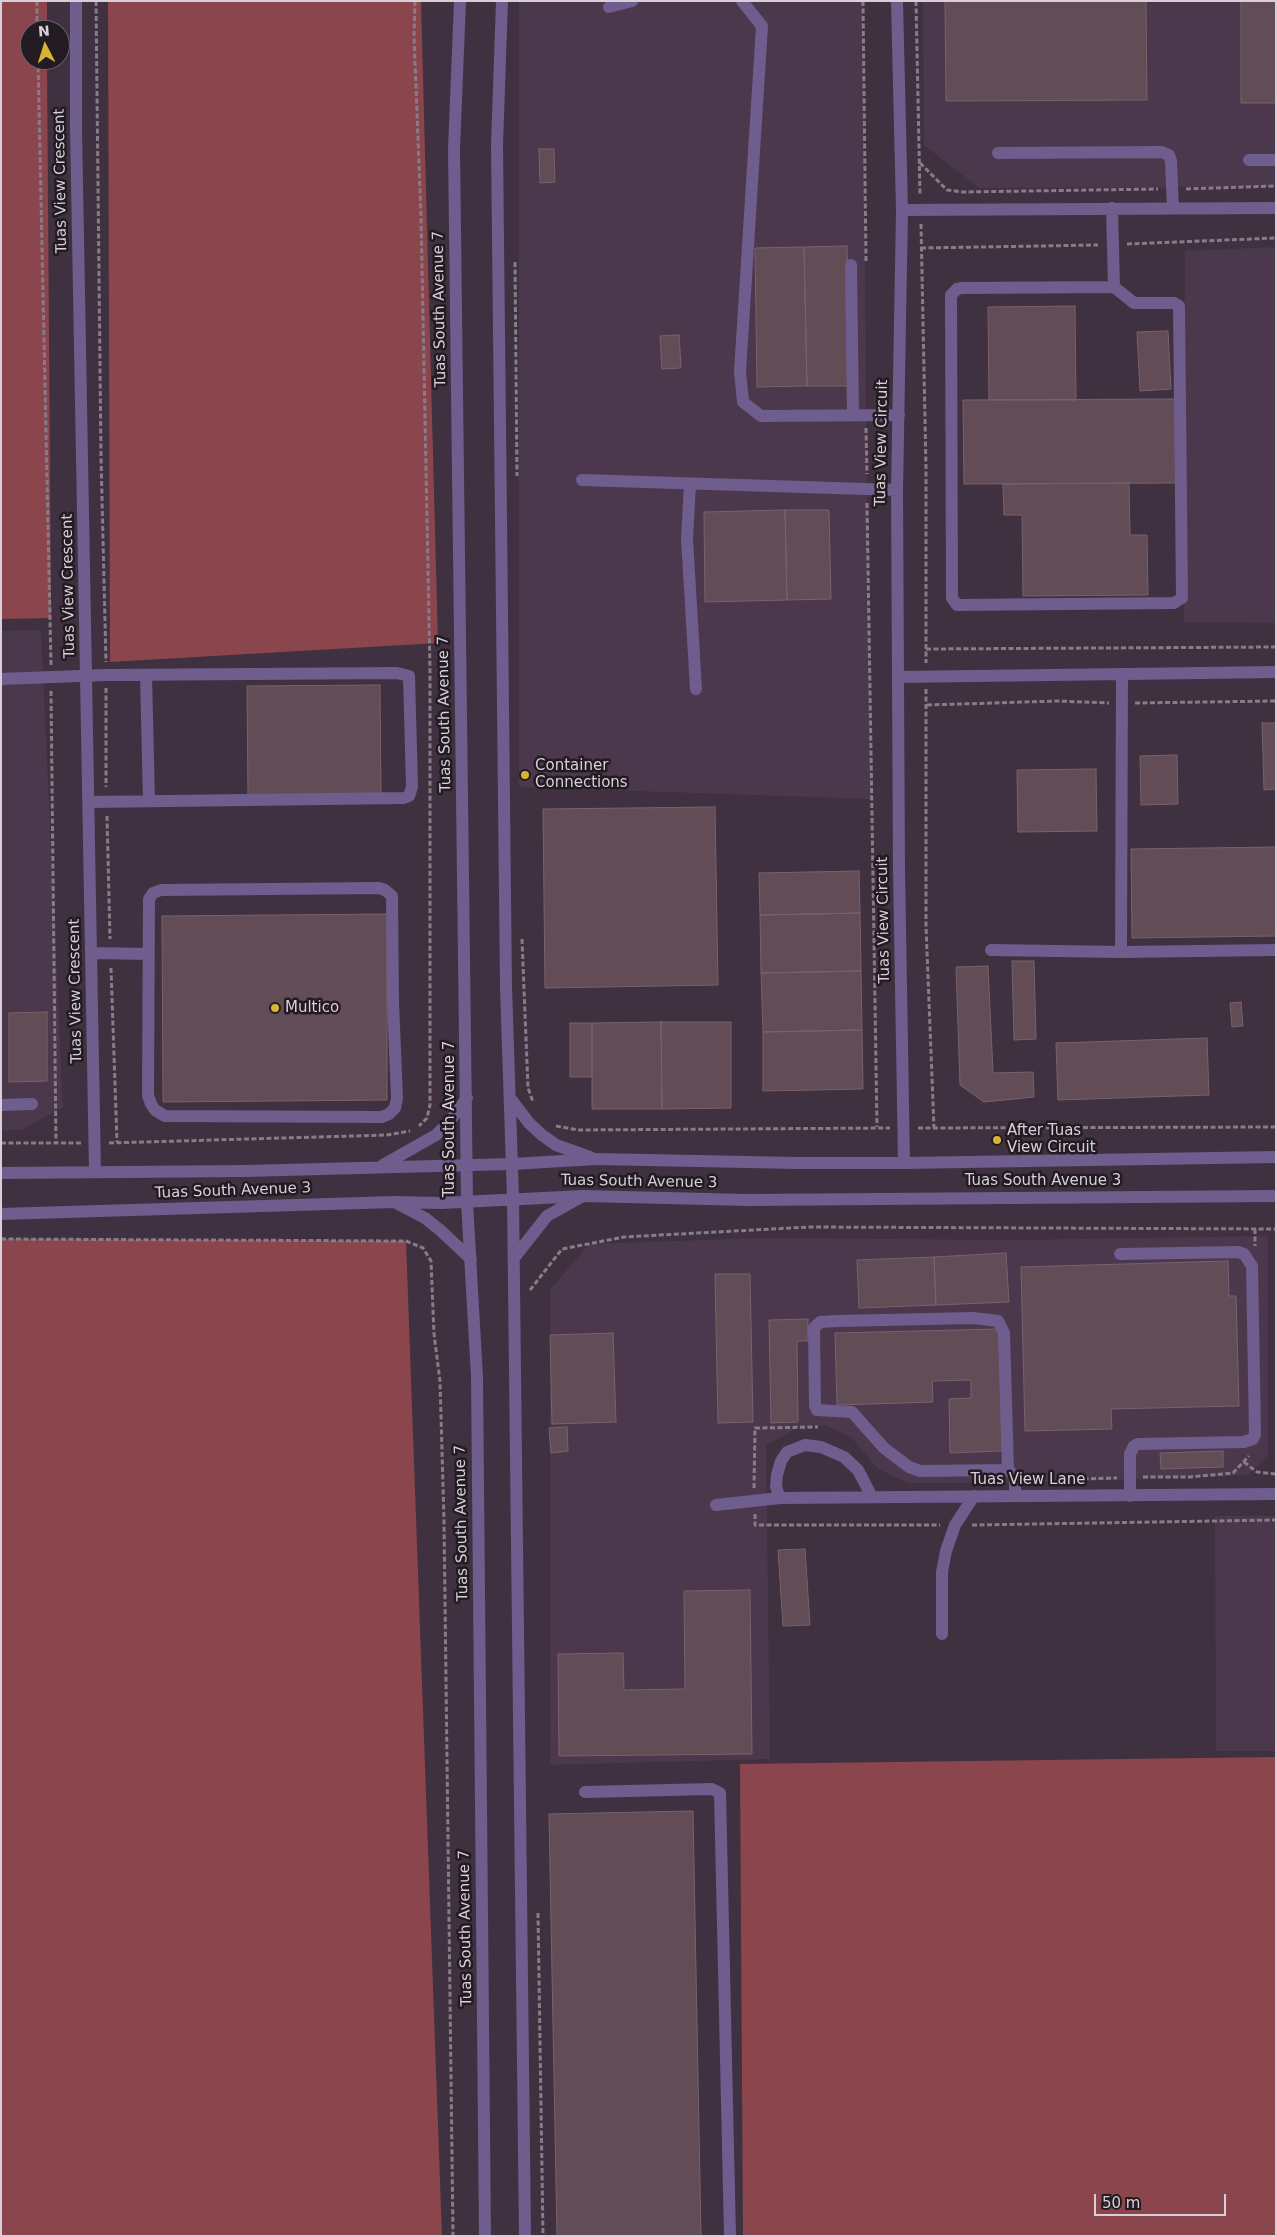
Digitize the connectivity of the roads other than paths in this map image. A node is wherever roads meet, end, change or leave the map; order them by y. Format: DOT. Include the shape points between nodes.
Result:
graph roads {
  1 [pos="76,1"];
  2 [pos="460,1"];
  3 [pos="502,1"];
  4 [pos="632,1"];
  5 [pos="742,1"];
  6 [pos="897,1"];
  7 [pos="610,6"];
  8 [pos="998,153"];
  9 [pos="1249,160"];
  10 [pos="1276,160"];
  11 [pos="1112,208"];
  12 [pos="1173,208"];
  13 [pos="1276,208"];
  14 [pos="902,210"];
  15 [pos="851,265"];
  16 [pos="1114,288"];
  17 [pos="860,415"];
  18 [pos="899,415"];
  19 [pos="582,480"];
  20 [pos="690,484"];
  21 [pos="897,490"];
  22 [pos="1276,672"];
  23 [pos="1122,674"];
  24 [pos="87,676"];
  25 [pos="146,676"];
  26 [pos="898,677"];
  27 [pos="1,679"];
  28 [pos="696,689"];
  29 [pos="149,801"];
  30 [pos="89,802"];
  31 [pos="991,950"];
  32 [pos="1276,950"];
  33 [pos="1121,952"];
  34 [pos="92,953"];
  35 [pos="149,954"];
  36 [pos="466,1098"];
  37 [pos="510,1098"];
  38 [pos="1,1104"];
  39 [pos="32,1104"];
  40 [pos="1276,1157"];
  41 [pos="596,1159"];
  42 [pos="904,1163"];
  43 [pos="512,1164"];
  44 [pos="467,1165"];
  45 [pos="381,1166"];
  46 [pos="95,1171"];
  47 [pos="1,1173"];
  48 [pos="583,1196"];
  49 [pos="1276,1196"];
  50 [pos="513,1198"];
  51 [pos="394,1202"];
  52 [pos="467,1202"];
  53 [pos="1,1214"];
  54 [pos="1120,1254"];
  55 [pos="514,1258"];
  56 [pos="471,1259"];
  57 [pos="1008,1470"];
  58 [pos="1276,1494"];
  59 [pos="974,1496"];
  60 [pos="1015,1496"];
  61 [pos="1130,1496"];
  62 [pos="872,1497"];
  63 [pos="780,1498"];
  64 [pos="716,1506"];
  65 [pos="942,1634"];
  66 [pos="585,1792"];
  67 [pos="485,2236"];
  68 [pos="525,2236"];
  69 [pos="730,2236"];
  1 -- 24 [label="street, Tuas View Crescent"];
  2 -- 36 [label="street, Tuas South Avenue 7" via="454,149"];
  3 -- 37 [label="street" via="497,145"];
  4 -- 7 [label="street"];
  5 -- 17 [label="street" via="762,26 740,372 743,402 761,416"];
  6 -- 14 [label="street, Tuas View Circuit"];
  8 -- 12 [label="street" via="1162,152 1171,161"];
  9 -- 10 [label="street"];
  11 -- 12 [label="street"];
  11 -- 14 [label="street"];
  11 -- 16 [label="street"];
  12 -- 13 [label="street"];
  14 -- 18 [label="street, Tuas View Circuit"];
  15 -- 17 [label="street"];
  16 -- 16 [label="street" via="1134,303 1174,303 1180,311 1182,598 1174,603 962,606 954,603 951,295 962,288"];
  17 -- 18 [label="street"];
  18 -- 21 [label="street, Tuas View Circuit"];
  19 -- 20 [label="street"];
  20 -- 21 [label="street"];
  20 -- 28 [label="street" via="687,539"];
  21 -- 26 [label="street, Tuas View Circuit"];
  22 -- 23 [label="street"];
  23 -- 26 [label="street"];
  23 -- 33 [label="street"];
  24 -- 25 [label="street"];
  24 -- 27 [label="street"];
  24 -- 30 [label="street, Tuas View Crescent"];
  25 -- 29 [label="street"];
  25 -- 29 [label="street" via="397,673 406,674 410,680 412,787 409,796"];
  26 -- 42 [label="street, Tuas View Circuit"];
  29 -- 30 [label="street"];
  30 -- 34 [label="street, Tuas View Crescent"];
  31 -- 33 [label="street"];
  32 -- 33 [label="street"];
  34 -- 35 [label="street"];
  34 -- 46 [label="street, Tuas View Crescent"];
  35 -- 35 [label="street" via="148,1095 155,1110 165,1116 382,1116 395,1108 392,896 385,890 161,890 153,893 149,900"];
  36 -- 44 [label="street, Tuas South Avenue 7"];
  36 -- 45 [label="street" via="436,1135"];
  37 -- 41 [label="street" via="529,1123 556,1145"];
  37 -- 43 [label="street"];
  38 -- 39 [label="street"];
  40 -- 42 [label="street, Tuas South Avenue 3"];
  41 -- 42 [label="street, Tuas South Avenue 3"];
  41 -- 43 [label="street, Tuas South Avenue 3"];
  43 -- 44 [label="street, Tuas South Avenue 3"];
  43 -- 50 [label="street"];
  44 -- 45 [label="street, Tuas South Avenue 3"];
  44 -- 52 [label="street, Tuas South Avenue 7"];
  45 -- 46 [label="street, Tuas South Avenue 3" via="244,1171"];
  46 -- 47 [label="street, Tuas South Avenue 3"];
  48 -- 49 [label="street, Tuas South Avenue 3" via="747,1200"];
  48 -- 50 [label="street, Tuas South Avenue 3"];
  48 -- 55 [label="street" via="547,1216"];
  50 -- 52 [label="street, Tuas South Avenue 3"];
  50 -- 55 [label="street"];
  51 -- 52 [label="street, Tuas South Avenue 3"];
  51 -- 53 [label="street, Tuas South Avenue 3"];
  51 -- 56 [label="street" via="425,1218"];
  52 -- 56 [label="street, Tuas South Avenue 7"];
  54 -- 61 [label="street" via="1238,1252 1244,1254 1252,1266 1253,1439 1244,1442 1138,1444 1130,1449"];
  55 -- 68 [label="street"];
  56 -- 67 [label="street, Tuas South Avenue 7" via="477,1377"];
  57 -- 57 [label="street" via="1004,1333 998,1321 973,1318 838,1321 820,1322 814,1328 817,1410 852,1412 884,1448 909,1468 920,1471"];
  57 -- 60 [label="street" via="1015,1476"];
  58 -- 61 [label="street, Tuas View Lane"];
  59 -- 60 [label="street, Tuas View Lane"];
  59 -- 62 [label="street, Tuas View Lane"];
  59 -- 65 [label="street" via="955,1525 946,1551 942,1572"];
  60 -- 61 [label="street, Tuas View Lane"];
  62 -- 63 [label="street, Tuas View Lane"];
  62 -- 63 [label="street" via="858,1470 844,1457 821,1447 805,1446 787,1452 781,1461 776,1487"];
  63 -- 64 [label="street, Tuas View Lane"];
  66 -- 69 [label="street" via="712,1789 720,1794"];
}
